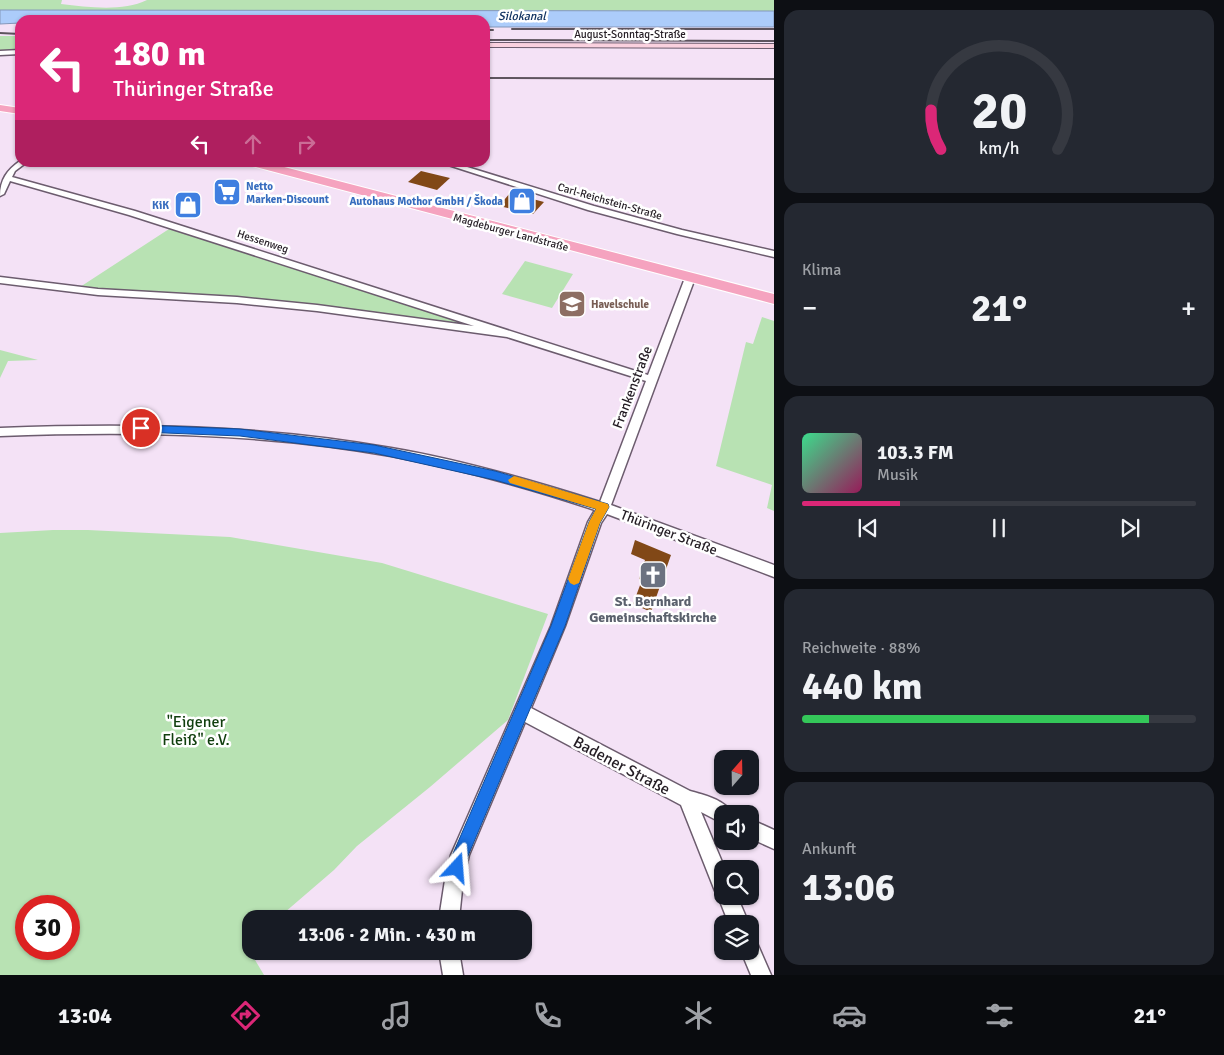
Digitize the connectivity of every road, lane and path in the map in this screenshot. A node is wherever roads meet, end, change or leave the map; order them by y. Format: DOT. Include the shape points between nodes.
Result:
graph roads {
  1 [pos="490,45"];
  2 [pos="774,46"];
  3 [pos="15,52"];
  4 [pos="0,53"];
  5 [pos="0,103"];
  6 [pos="15,105"];
  7 [pos="0,108"];
  8 [pos="15,110"];
  9 [pos="16,167"];
  10 [pos="268,167"];
  11 [pos="291,167"];
  12 [pos="470,167"];
  13 [pos="8,178"];
  14 [pos="0,194"];
  15 [pos="774,254"];
  16 [pos="690,278"];
  17 [pos="0,280"];
  18 [pos="774,292"];
  19 [pos="774,299"];
  20 [pos="508,334"];
  21 [pos="651,379"];
  22 [pos="0,432"];
  23 [pos="604,507"];
  24 [pos="774,571"];
  25 [pos="523,712"];
  26 [pos="687,800"];
  27 [pos="714,809"];
  28 [pos="759,832"];
  29 [pos="774,840"];
  30 [pos="714,865"];
  31 [pos="450,910"];
  32 [pos="450,960"];
  33 [pos="754,960"];
  34 [pos="453,975"];
  35 [pos="760,975"];
  1 -- 2 [label="street, August-Sonntag-Straße"];
  3 -- 4 [label="street"];
  5 -- 6 [label="main road"];
  7 -- 8 [label="main road"];
  9 -- 13 [label="street"];
  10 -- 16 [label="main road, Magdeburger Landstraße"];
  11 -- 18 [label="main road, Magdeburger Landstraße"];
  12 -- 15 [label="street, Carl-Reichstein-Straße" via="591,208"];
  13 -- 14 [label="street"];
  13 -- 20 [label="street, Hessenweg" via="132,213"];
  16 -- 19 [label="main road, Magdeburger Landstraße"];
  16 -- 21 [label="street, Frankenstraße"];
  17 -- 20 [label="street, Hessenweg" via="98,292 299,306"];
  20 -- 21 [label="street, Hessenweg"];
  21 -- 23 [label="street, Frankenstraße"];
  22 -- 23 [label="street, Thüringer Straße" via="173,429 335,443 495,475"];
  23 -- 24 [label="street, Thüringer Straße"];
  23 -- 25 [label="street, Frankenstraße" via="595,522"];
  25 -- 26 [label="street, Badener Straße"];
  25 -- 31 [label="street, Frankenstraße" via="460,856"];
  26 -- 27 [label="street, Badener Straße"];
  26 -- 30 [label="street"];
  28 -- 29 [label="street"];
  32 -- 34 [label="street"];
  33 -- 35 [label="street"];
}
